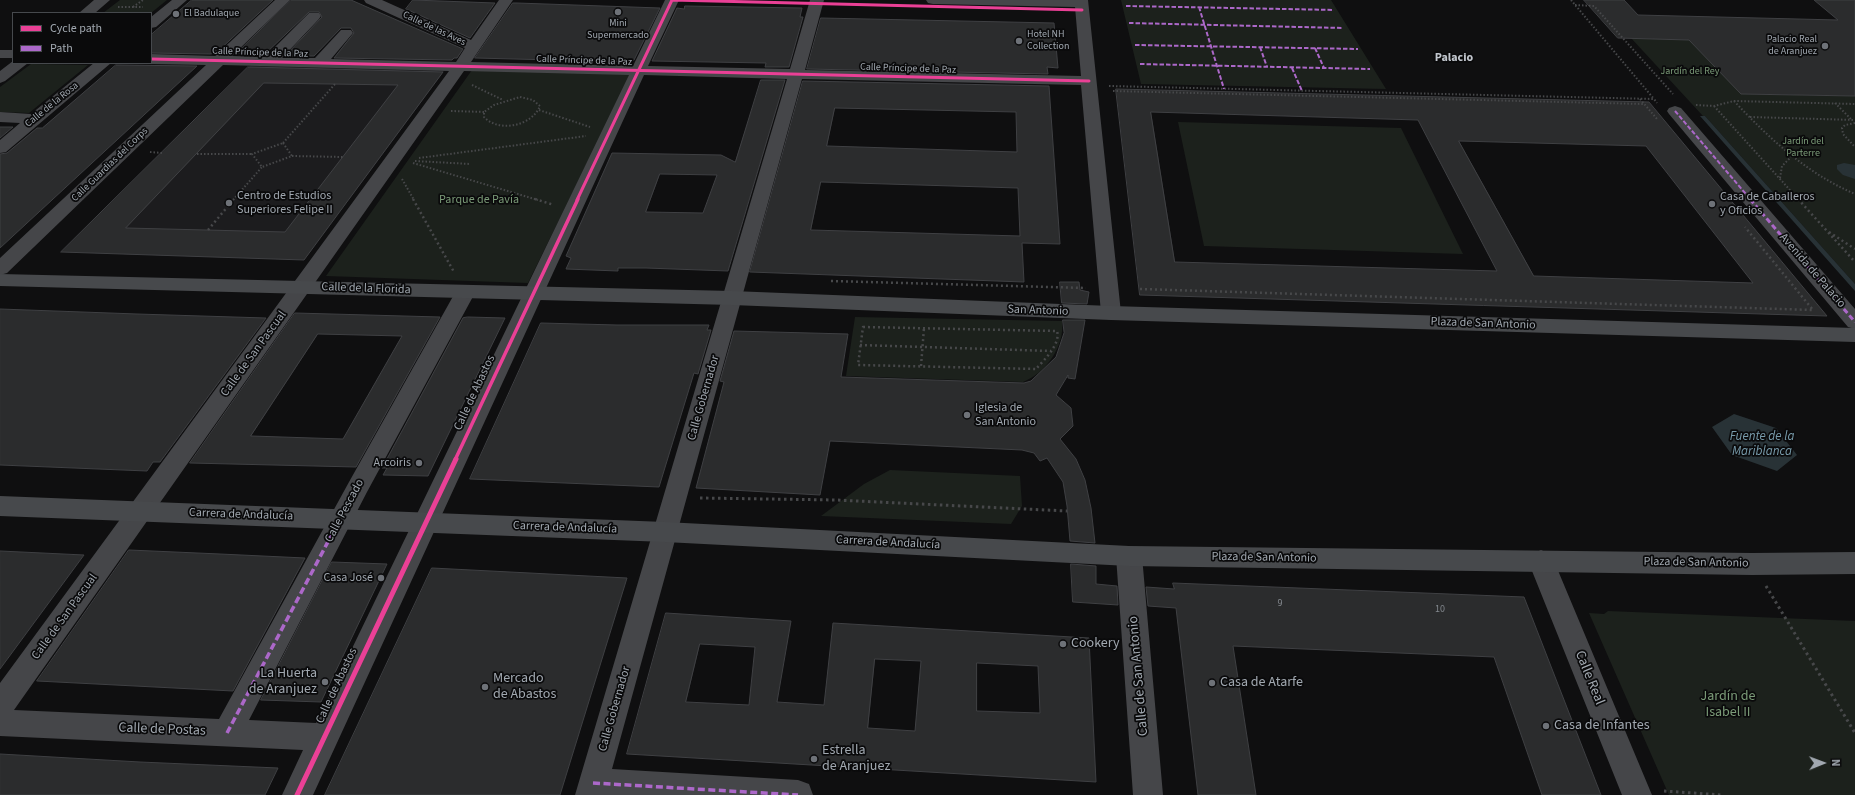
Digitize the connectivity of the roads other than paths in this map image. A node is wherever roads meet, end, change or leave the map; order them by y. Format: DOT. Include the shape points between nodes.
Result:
graph roads {
  1 [pos="103,0"];
  2 [pos="180,0"];
  3 [pos="283,0"];
  4 [pos="371,0"];
  5 [pos="506,0"];
  6 [pos="672,0"];
  7 [pos="818,0"];
  8 [pos="933,0"];
  9 [pos="1081,2"];
  10 [pos="87,12"];
  11 [pos="314,16"];
  12 [pos="152,23"];
  13 [pos="346,33"];
  14 [pos="474,47"];
  15 [pos="0,54"];
  16 [pos="12,54"];
  17 [pos="152,59"];
  18 [pos="219,60"];
  19 [pos="270,61"];
  20 [pos="319,63"];
  21 [pos="19,64"];
  22 [pos="102,64"];
  23 [pos="639,70"];
  24 [pos="465,74"];
  25 [pos="796,74"];
  26 [pos="0,78"];
  27 [pos="1089,81"];
  28 [pos="1671,104"];
  29 [pos="0,118"];
  30 [pos="35,119"];
  31 [pos="0,148"];
  32 [pos="0,269"];
  33 [pos="0,280"];
  34 [pos="462,285"];
  35 [pos="302,287"];
  36 [pos="534,293"];
  37 [pos="732,298"];
  38 [pos="1111,314"];
  39 [pos="1855,322"];
  40 [pos="1855,335"];
  41 [pos="0,506"];
  42 [pos="140,511"];
  43 [pos="340,519"];
  44 [pos="425,522"];
  45 [pos="665,532"];
  46 [pos="1129,556"];
  47 [pos="1541,561"];
  48 [pos="1855,563"];
  49 [pos="0,706"];
  50 [pos="0,723"];
  51 [pos="227,733"];
  52 [pos="324,737"];
  53 [pos="592,789"];
  54 [pos="297,795"];
  55 [pos="798,795"];
  56 [pos="1148,795"];
  57 [pos="1637,795"];
  1 -- 10 [label="street"];
  2 -- 12 [label="street"];
  3 -- 18 [label="street, Calle Guardias del Corps"];
  4 -- 14 [label="street, Calle de las Aves"];
  5 -- 14 [label="street, Calle de San Pascual"];
  6 -- 23 [label="street, Calle de Abastos"];
  7 -- 25 [label="street, Calle Gobernador"];
  8 -- 9 [label="street"];
  9 -- 27 [label="street"];
  11 -- 19 [label="street"];
  13 -- 20 [label="street"];
  14 -- 24 [label="street, Calle de San Pascual"];
  15 -- 16 [label="street"];
  17 -- 18 [label="street, Calle Príncipe de la Paz"];
  18 -- 19 [label="street, Calle Príncipe de la Paz"];
  18 -- 32 [label="street, Calle Guardias del Corps"];
  19 -- 20 [label="street, Calle Príncipe de la Paz"];
  20 -- 24 [label="street, Calle Príncipe de la Paz"];
  21 -- 26 [label="street"];
  22 -- 30 [label="street, Calle de la Rosa"];
  23 -- 24 [label="street, Calle Príncipe de la Paz"];
  23 -- 25 [label="street, Calle Príncipe de la Paz"];
  23 -- 36 [label="street, Calle de Abastos"];
  24 -- 35 [label="street, Calle de San Pascual"];
  25 -- 27 [label="street, Calle Príncipe de la Paz"];
  25 -- 37 [label="street, Calle Gobernador"];
  27 -- 38 [label="street"];
  28 -- 39 [label="street, Avenida de Palacio"];
  29 -- 30 [label="street"];
  30 -- 31 [label="street, Calle de la Rosa"];
  33 -- 35 [label="main road, Calle de la Florida"];
  34 -- 35 [label="main road, Calle de la Florida"];
  34 -- 36 [label="main road, Calle de la Florida"];
  34 -- 43 [label="street, Calle Pescado"];
  35 -- 42 [label="street, Calle de San Pascual"];
  36 -- 37 [label="main road, Calle de la Florida"];
  36 -- 44 [label="street, Calle de Abastos"];
  37 -- 38 [label="main road, San Antonio"];
  37 -- 45 [label="street, Calle Gobernador"];
  38 -- 40 [label="main road, Plaza de San Antonio"];
  41 -- 42 [label="main road, Carrera de Andalucía"];
  42 -- 43 [label="main road, Carrera de Andalucía"];
  42 -- 49 [label="street, Calle de San Pascual"];
  43 -- 44 [label="main road, Carrera de Andalucía"];
  43 -- 51 [label="street, Calle Pescado"];
  44 -- 45 [label="main road, Carrera de Andalucía"];
  44 -- 52 [label="street, Calle de Abastos"];
  45 -- 46 [label="main road, Carrera de Andalucía"];
  45 -- 53 [label="street, Calle Gobernador"];
  46 -- 47 [label="main road, Plaza de San Antonio"];
  46 -- 56 [label="street, Calle de San Antonio"];
  47 -- 48 [label="main road, Plaza de San Antonio"];
  47 -- 57 [label="street, Calle Real"];
  50 -- 51 [label="street, Calle de Postas"];
  51 -- 52 [label="street, Calle de Postas"];
  52 -- 54 [label="street, Calle de Abastos"];
  53 -- 55 [label="street"];
}
